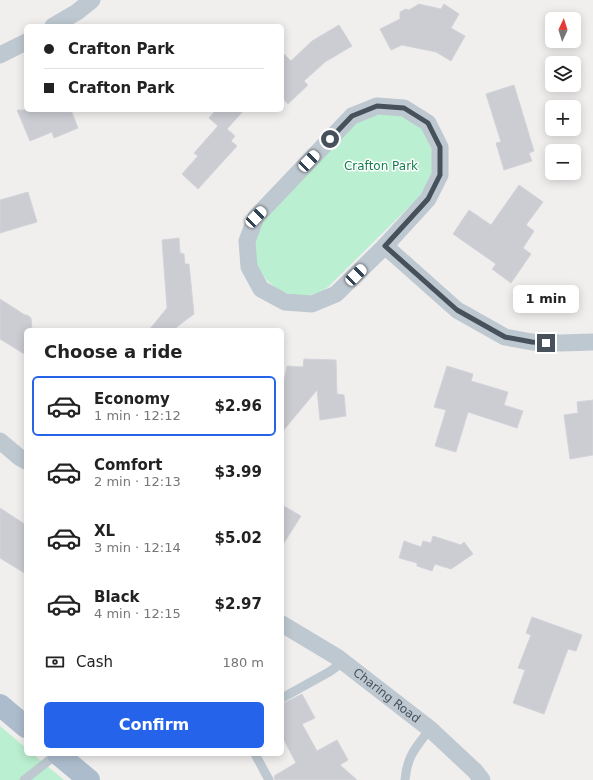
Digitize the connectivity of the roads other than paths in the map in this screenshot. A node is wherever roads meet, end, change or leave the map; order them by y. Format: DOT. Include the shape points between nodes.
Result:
graph roads {
  1 [pos="92,0"];
  2 [pos="57,24"];
  3 [pos="24,43"];
  4 [pos="0,55"];
  5 [pos="385,246"];
  6 [pos="593,342"];
  7 [pos="0,441"];
  8 [pos="24,460"];
  9 [pos="284,625"];
  10 [pos="342,661"];
  11 [pos="284,697"];
  12 [pos="0,705"];
  13 [pos="24,725"];
  14 [pos="430,729"];
  15 [pos="54,756"];
  16 [pos="59,756"];
  17 [pos="255,756"];
  18 [pos="24,780"];
  19 [pos="89,780"];
  20 [pos="269,780"];
  21 [pos="405,780"];
  22 [pos="482,780"];
  1 -- 2 [label="street"];
  3 -- 4 [label="street"];
  5 -- 5 [label="street" via="336,294 312,304 285,302 262,289 249,267 247,241 256,217 352,116 377,106 404,108 428,123 440,147 440,175 428,199"];
  5 -- 6 [label="street" via="457,310 505,337 532,342"];
  7 -- 8 [label="street"];
  9 -- 10 [label="street, Charing Road"];
  10 -- 11 [label="lane" via="329,672"];
  10 -- 14 [label="street, Charing Road"];
  12 -- 13 [label="main road"];
  14 -- 21 [label="lane" via="411,754"];
  14 -- 22 [label="street, Charing Road"];
  15 -- 18 [label="lane"];
  16 -- 19 [label="main road"];
  17 -- 20 [label="lane"];
}
